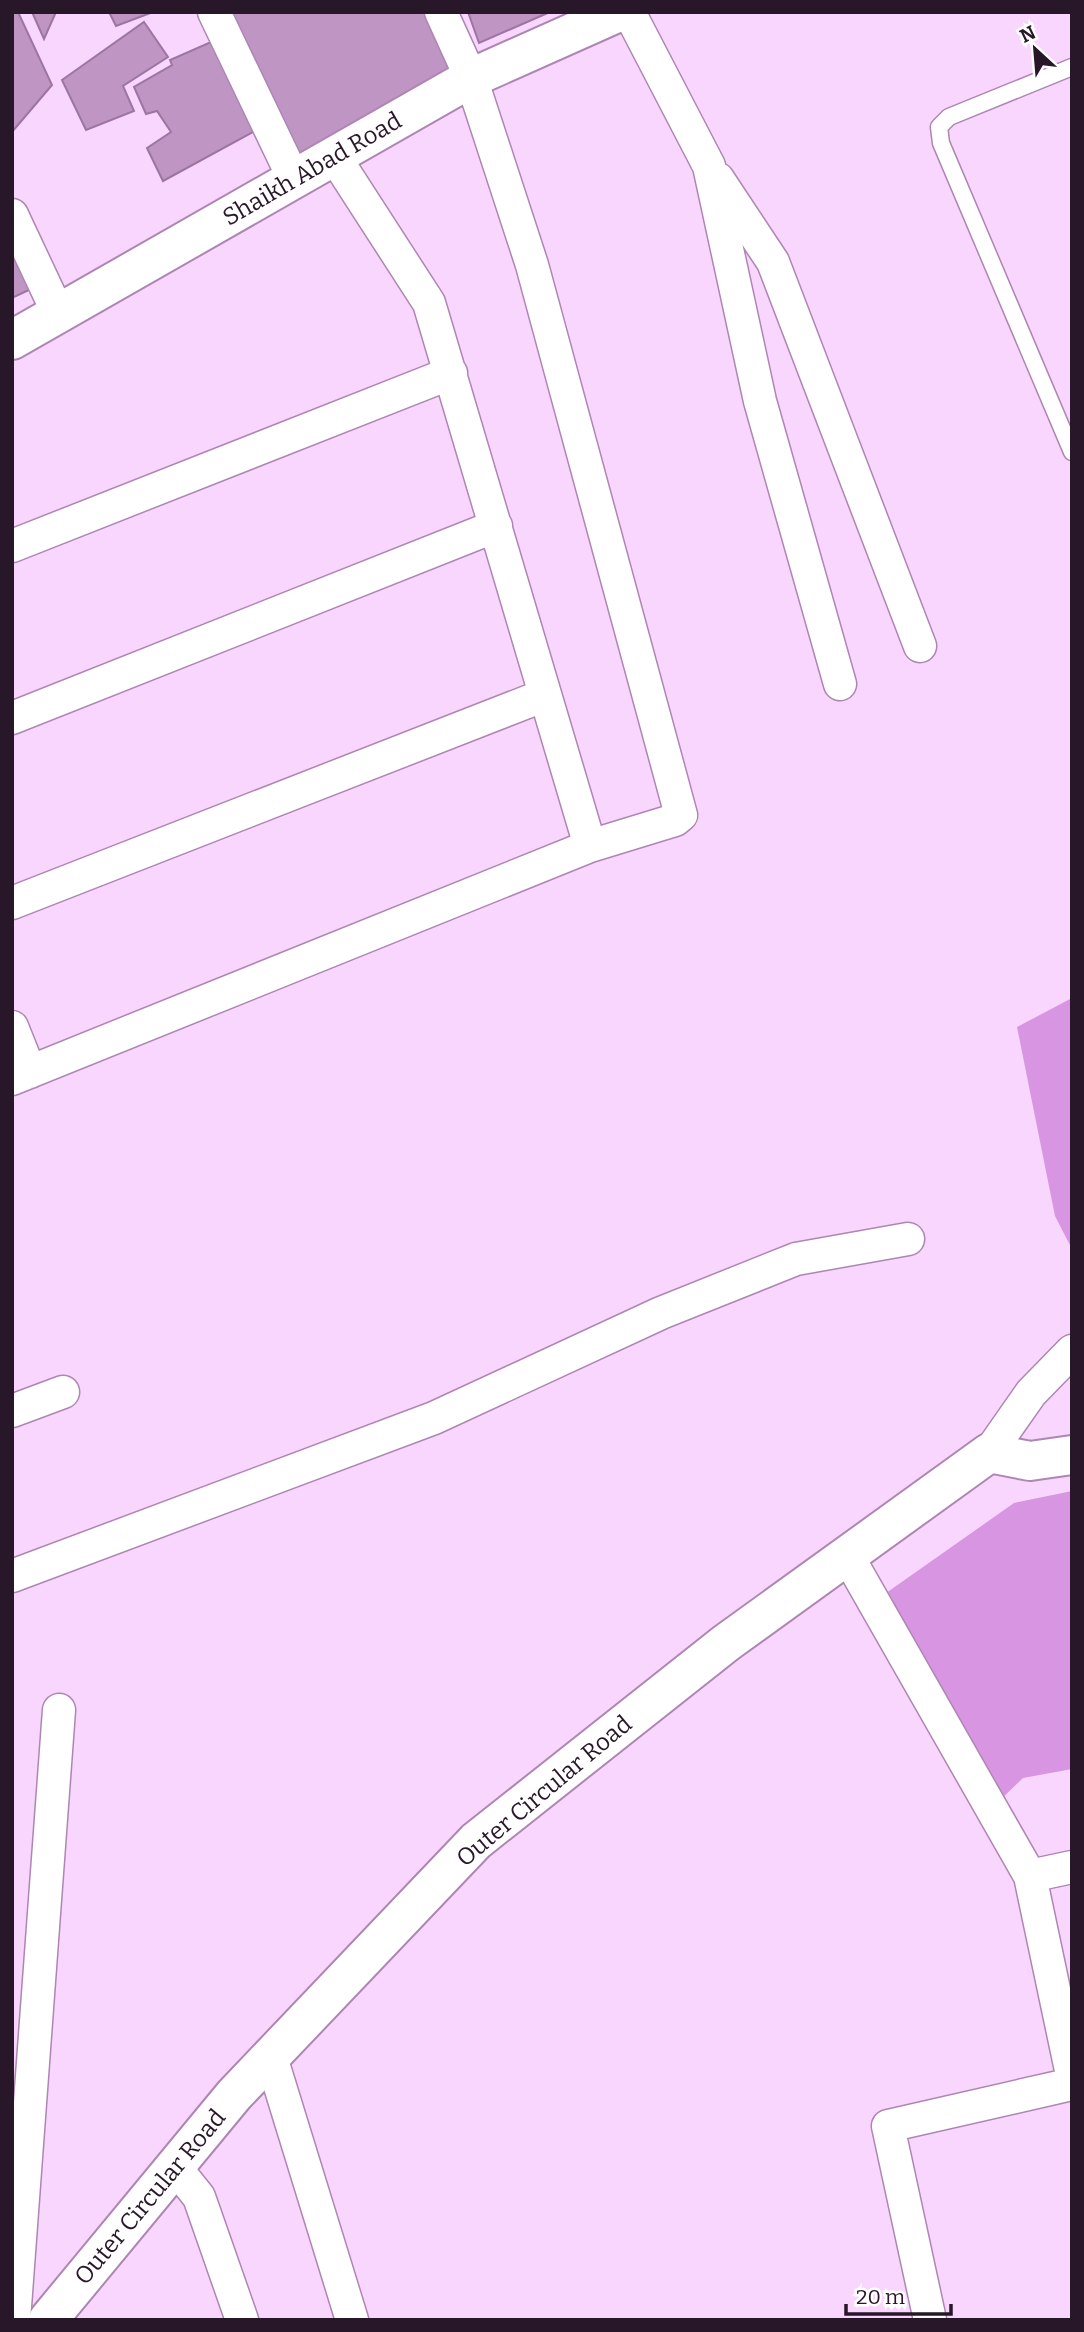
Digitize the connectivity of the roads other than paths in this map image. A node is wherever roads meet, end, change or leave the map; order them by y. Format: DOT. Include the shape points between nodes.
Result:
graph roads {
  1 [pos="214,12"];
  2 [pos="441,12"];
  3 [pos="619,12"];
  4 [pos="629,12"];
  5 [pos="1072,67"];
  6 [pos="471,78"];
  7 [pos="334,156"];
  8 [pos="709,166"];
  9 [pos="293,179"];
  10 [pos="12,215"];
  11 [pos="58,313"];
  12 [pos="12,340"];
  13 [pos="451,373"];
  14 [pos="1072,452"];
  15 [pos="496,526"];
  16 [pos="12,546"];
  17 [pos="920,646"];
  18 [pos="840,684"];
  19 [pos="545,695"];
  20 [pos="12,718"];
  21 [pos="590,846"];
  22 [pos="12,903"];
  23 [pos="12,1027"];
  24 [pos="21,1075"];
  25 [pos="908,1239"];
  26 [pos="1072,1351"];
  27 [pos="63,1392"];
  28 [pos="12,1411"];
  29 [pos="989,1453"];
  30 [pos="1072,1455"];
  31 [pos="847,1555"];
  32 [pos="12,1576"];
  33 [pos="60,1710"];
  34 [pos="1072,1867"];
  35 [pos="1030,1876"];
  36 [pos="271,2057"];
  37 [pos="1072,2075"];
  38 [pos="1072,2084"];
  39 [pos="175,2166"];
  40 [pos="14,2320"];
  41 [pos="48,2320"];
  42 [pos="242,2320"];
  43 [pos="352,2320"];
  44 [pos="930,2320"];
  1 -- 9 [label="street"];
  2 -- 6 [label="street"];
  3 -- 6 [label="main road, Shaikh Abad Road"];
  4 -- 8 [label="street"];
  5 -- 14 [label="lane" via="949,117 939,127 941,143"];
  6 -- 7 [label="main road, Shaikh Abad Road"];
  6 -- 21 [label="street" via="531,265 680,805 681,815 675,820"];
  7 -- 9 [label="main road, Shaikh Abad Road"];
  7 -- 13 [label="street" via="429,303"];
  8 -- 17 [label="street" via="774,262"];
  8 -- 18 [label="street" via="760,401"];
  9 -- 11 [label="main road, Shaikh Abad Road"];
  10 -- 11 [label="street"];
  11 -- 12 [label="main road, Shaikh Abad Road"];
  13 -- 15 [label="street"];
  13 -- 16 [label="street"];
  15 -- 19 [label="street"];
  15 -- 20 [label="street"];
  19 -- 21 [label="street"];
  19 -- 22 [label="street"];
  21 -- 24 [label="street"];
  23 -- 24 [label="street"];
  25 -- 32 [label="street" via="796,1259 661,1313 435,1418"];
  26 -- 29 [label="street" via="1031,1393"];
  27 -- 28 [label="street"];
  29 -- 30 [label="main road" via="1030,1461"];
  29 -- 31 [label="main road, Outer Circular Road"];
  31 -- 35 [label="street"];
  31 -- 36 [label="main road, Outer Circular Road" via="726,1643 476,1841"];
  33 -- 40 [label="street"];
  34 -- 35 [label="street"];
  35 -- 37 [label="street"];
  36 -- 39 [label="main road, Outer Circular Road"];
  36 -- 43 [label="street"];
  38 -- 44 [label="street" via="888,2126"];
  39 -- 41 [label="main road, Outer Circular Road"];
  39 -- 42 [label="street" via="199,2197"];
}
